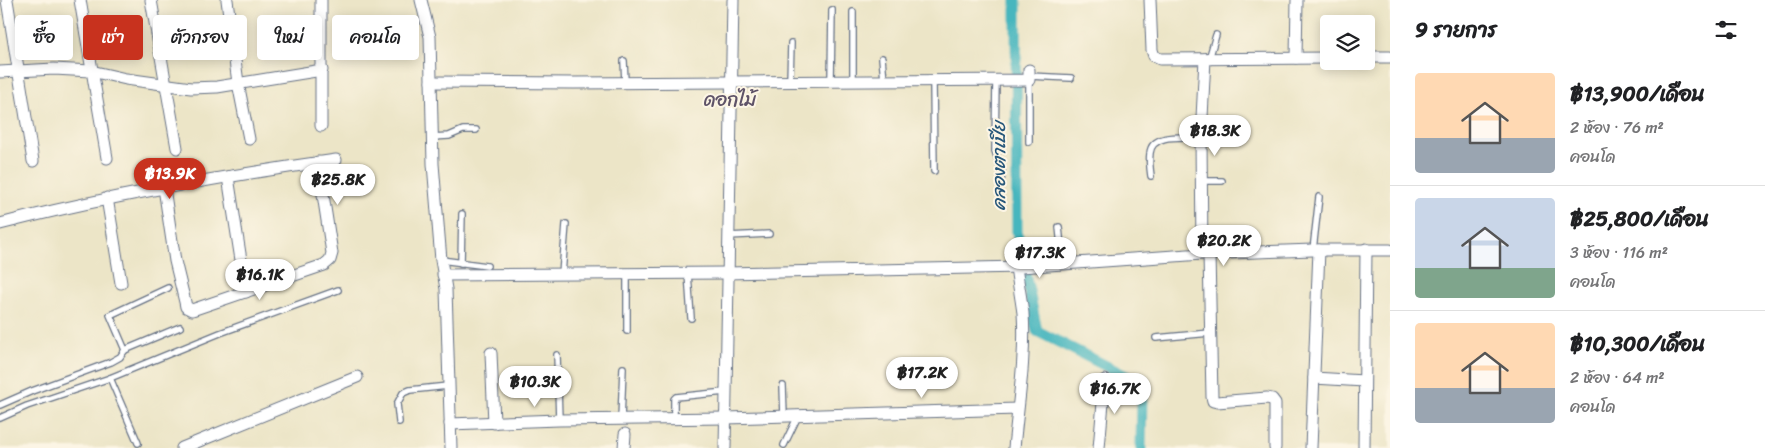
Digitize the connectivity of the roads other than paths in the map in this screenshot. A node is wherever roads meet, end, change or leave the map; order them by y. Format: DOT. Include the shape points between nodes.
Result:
graph roads {
  1 [pos="7,0"];
  2 [pos="80,0"];
  3 [pos="151,0"];
  4 [pos="227,0"];
  5 [pos="322,0"];
  6 [pos="421,0"];
  7 [pos="733,0"];
  8 [pos="1150,0"];
  9 [pos="1297,0"];
  10 [pos="832,10"];
  11 [pos="853,12"];
  12 [pos="1216,35"];
  13 [pos="791,43"];
  14 [pos="1375,57"];
  15 [pos="1390,57"];
  16 [pos="882,58"];
  17 [pos="1296,58"];
  18 [pos="1320,58"];
  19 [pos="1207,59"];
  20 [pos="624,61"];
  21 [pos="18,70"];
  22 [pos="322,70"];
  23 [pos="91,71"];
  24 [pos="0,72"];
  25 [pos="1028,77"];
  26 [pos="1071,78"];
  27 [pos="853,80"];
  28 [pos="884,80"];
  29 [pos="933,80"];
  30 [pos="996,80"];
  31 [pos="731,81"];
  32 [pos="790,81"];
  33 [pos="831,81"];
  34 [pos="431,82"];
  35 [pos="624,82"];
  36 [pos="238,83"];
  37 [pos="166,85"];
  38 [pos="320,126"];
  39 [pos="476,130"];
  40 [pos="432,136"];
  41 [pos="1202,137"];
  42 [pos="249,139"];
  43 [pos="1030,142"];
  44 [pos="177,148"];
  45 [pos="107,158"];
  46 [pos="336,160"];
  47 [pos="33,161"];
  48 [pos="318,162"];
  49 [pos="934,171"];
  50 [pos="1151,176"];
  51 [pos="228,177"];
  52 [pos="1001,181"];
  53 [pos="1202,181"];
  54 [pos="1222,181"];
  55 [pos="164,188"];
  56 [pos="1319,197"];
  57 [pos="107,198"];
  58 [pos="462,214"];
  59 [pos="0,224"];
  60 [pos="566,224"];
  61 [pos="1059,227"];
  62 [pos="769,234"];
  63 [pos="728,236"];
  64 [pos="1316,250"];
  65 [pos="1366,250"];
  66 [pos="1390,250"];
  67 [pos="1205,254"];
  68 [pos="441,260"];
  69 [pos="461,263"];
  70 [pos="1060,265"];
  71 [pos="487,266"];
  72 [pos="1018,267"];
  73 [pos="727,272"];
  74 [pos="626,273"];
  75 [pos="688,273"];
  76 [pos="562,274"];
  77 [pos="443,275"];
  78 [pos="122,283"];
  79 [pos="168,288"];
  80 [pos="338,290"];
  81 [pos="246,292"];
  82 [pos="690,318"];
  83 [pos="180,327"];
  84 [pos="627,331"];
  85 [pos="1210,334"];
  86 [pos="1156,338"];
  87 [pos="125,350"];
  88 [pos="491,354"];
  89 [pos="556,355"];
  90 [pos="623,368"];
  91 [pos="358,377"];
  92 [pos="110,378"];
  93 [pos="1314,378"];
  94 [pos="1105,380"];
  95 [pos="1364,381"];
  96 [pos="448,386"];
  97 [pos="783,386"];
  98 [pos="725,392"];
  99 [pos="0,405"];
  100 [pos="1017,409"];
  101 [pos="784,416"];
  102 [pos="798,416"];
  103 [pos="0,418"];
  104 [pos="726,418"];
  105 [pos="674,419"];
  106 [pos="559,420"];
  107 [pos="621,420"];
  108 [pos="399,422"];
  109 [pos="494,423"];
  110 [pos="450,424"];
  111 [pos="625,434"];
  112 [pos="138,443"];
  113 [pos="784,445"];
  114 [pos="182,448"];
  115 [pos="451,448"];
  116 [pos="624,448"];
  117 [pos="725,448"];
  118 [pos="1014,448"];
  119 [pos="1099,448"];
  120 [pos="1275,448"];
  121 [pos="1311,448"];
  122 [pos="1364,448"];
  1 -- 21 [label="street"];
  2 -- 23 [label="street"];
  3 -- 37 [label="street"];
  4 -- 36 [label="street"];
  5 -- 22 [label="street"];
  6 -- 34 [label="street" via="430,37"];
  7 -- 31 [label="street"];
  8 -- 19 [label="street" via="1154,56 1160,59"];
  9 -- 17 [label="street"];
  10 -- 33 [label="lane"];
  11 -- 27 [label="lane"];
  12 -- 19 [label="lane"];
  13 -- 32 [label="lane"];
  14 -- 15 [label="street"];
  16 -- 28 [label="lane"];
  17 -- 18 [label="street"];
  17 -- 19 [label="street"];
  19 -- 41 [label="street"];
  20 -- 35 [label="lane"];
  21 -- 23 [label="street"];
  21 -- 24 [label="street"];
  21 -- 47 [label="street"];
  22 -- 36 [label="street"];
  22 -- 38 [label="street"];
  23 -- 37 [label="street"];
  23 -- 45 [label="street"];
  25 -- 26 [label="lane"];
  25 -- 30 [label="street"];
  25 -- 43 [label="lane"];
  27 -- 28 [label="street"];
  27 -- 33 [label="street"];
  28 -- 29 [label="street"];
  29 -- 30 [label="street"];
  29 -- 49 [label="lane"];
  30 -- 52 [label="lane" via="995,151 1002,171"];
  31 -- 32 [label="street"];
  31 -- 35 [label="street"];
  31 -- 63 [label="street"];
  32 -- 33 [label="street"];
  34 -- 35 [label="street"];
  34 -- 40 [label="street"];
  36 -- 37 [label="street" via="191,88"];
  36 -- 42 [label="street"];
  37 -- 44 [label="street"];
  39 -- 40 [label="lane"];
  40 -- 68 [label="street"];
  41 -- 50 [label="lane" via="1156,141 1150,152"];
  41 -- 53 [label="street"];
  46 -- 48 [label="street"];
  48 -- 51 [label="street"];
  48 -- 81 [label="street" via="332,253 330,260 324,265"];
  51 -- 55 [label="street"];
  51 -- 81 [label="street"];
  53 -- 54 [label="lane"];
  53 -- 67 [label="street"];
  55 -- 57 [label="street"];
  55 -- 81 [label="street" via="175,261 186,306 192,310"];
  56 -- 64 [label="lane"];
  57 -- 59 [label="street"];
  57 -- 78 [label="street"];
  58 -- 69 [label="lane"];
  60 -- 76 [label="lane"];
  61 -- 70 [label="lane"];
  62 -- 63 [label="lane"];
  63 -- 73 [label="street"];
  64 -- 65 [label="street"];
  64 -- 67 [label="street"];
  64 -- 93 [label="street"];
  65 -- 66 [label="street"];
  65 -- 95 [label="street"];
  67 -- 70 [label="street"];
  67 -- 85 [label="street"];
  68 -- 69 [label="lane"];
  68 -- 77 [label="street"];
  69 -- 71 [label="lane"];
  70 -- 72 [label="street"];
  72 -- 73 [label="street"];
  72 -- 100 [label="street" via="1023,337"];
  73 -- 75 [label="street"];
  73 -- 98 [label="street"];
  74 -- 75 [label="street"];
  74 -- 76 [label="street"];
  74 -- 84 [label="lane"];
  75 -- 82 [label="lane"];
  76 -- 77 [label="street"];
  77 -- 96 [label="street"];
  79 -- 87 [label="lane" via="110,315"];
  80 -- 92 [label="lane"];
  83 -- 87 [label="lane"];
  85 -- 86 [label="lane"];
  85 -- 120 [label="street" via="1213,401 1272,399 1275,403"];
  87 -- 99 [label="lane" via="112,362"];
  88 -- 109 [label="street"];
  89 -- 106 [label="lane"];
  90 -- 107 [label="lane"];
  91 -- 114 [label="street"];
  92 -- 103 [label="lane"];
  92 -- 112 [label="lane"];
  93 -- 95 [label="street"];
  93 -- 121 [label="street"];
  94 -- 119 [label="street"];
  95 -- 122 [label="street"];
  96 -- 108 [label="lane" via="403,393 397,404"];
  96 -- 110 [label="street"];
  97 -- 101 [label="lane"];
  98 -- 104 [label="street"];
  98 -- 105 [label="lane" via="676,397"];
  100 -- 102 [label="street"];
  100 -- 118 [label="street"];
  101 -- 102 [label="street"];
  101 -- 104 [label="street"];
  102 -- 113 [label="lane"];
  104 -- 105 [label="street"];
  104 -- 117 [label="street"];
  105 -- 107 [label="street"];
  106 -- 107 [label="street"];
  106 -- 109 [label="street"];
  109 -- 110 [label="street"];
  110 -- 115 [label="street"];
  111 -- 116 [label="street"];
}
